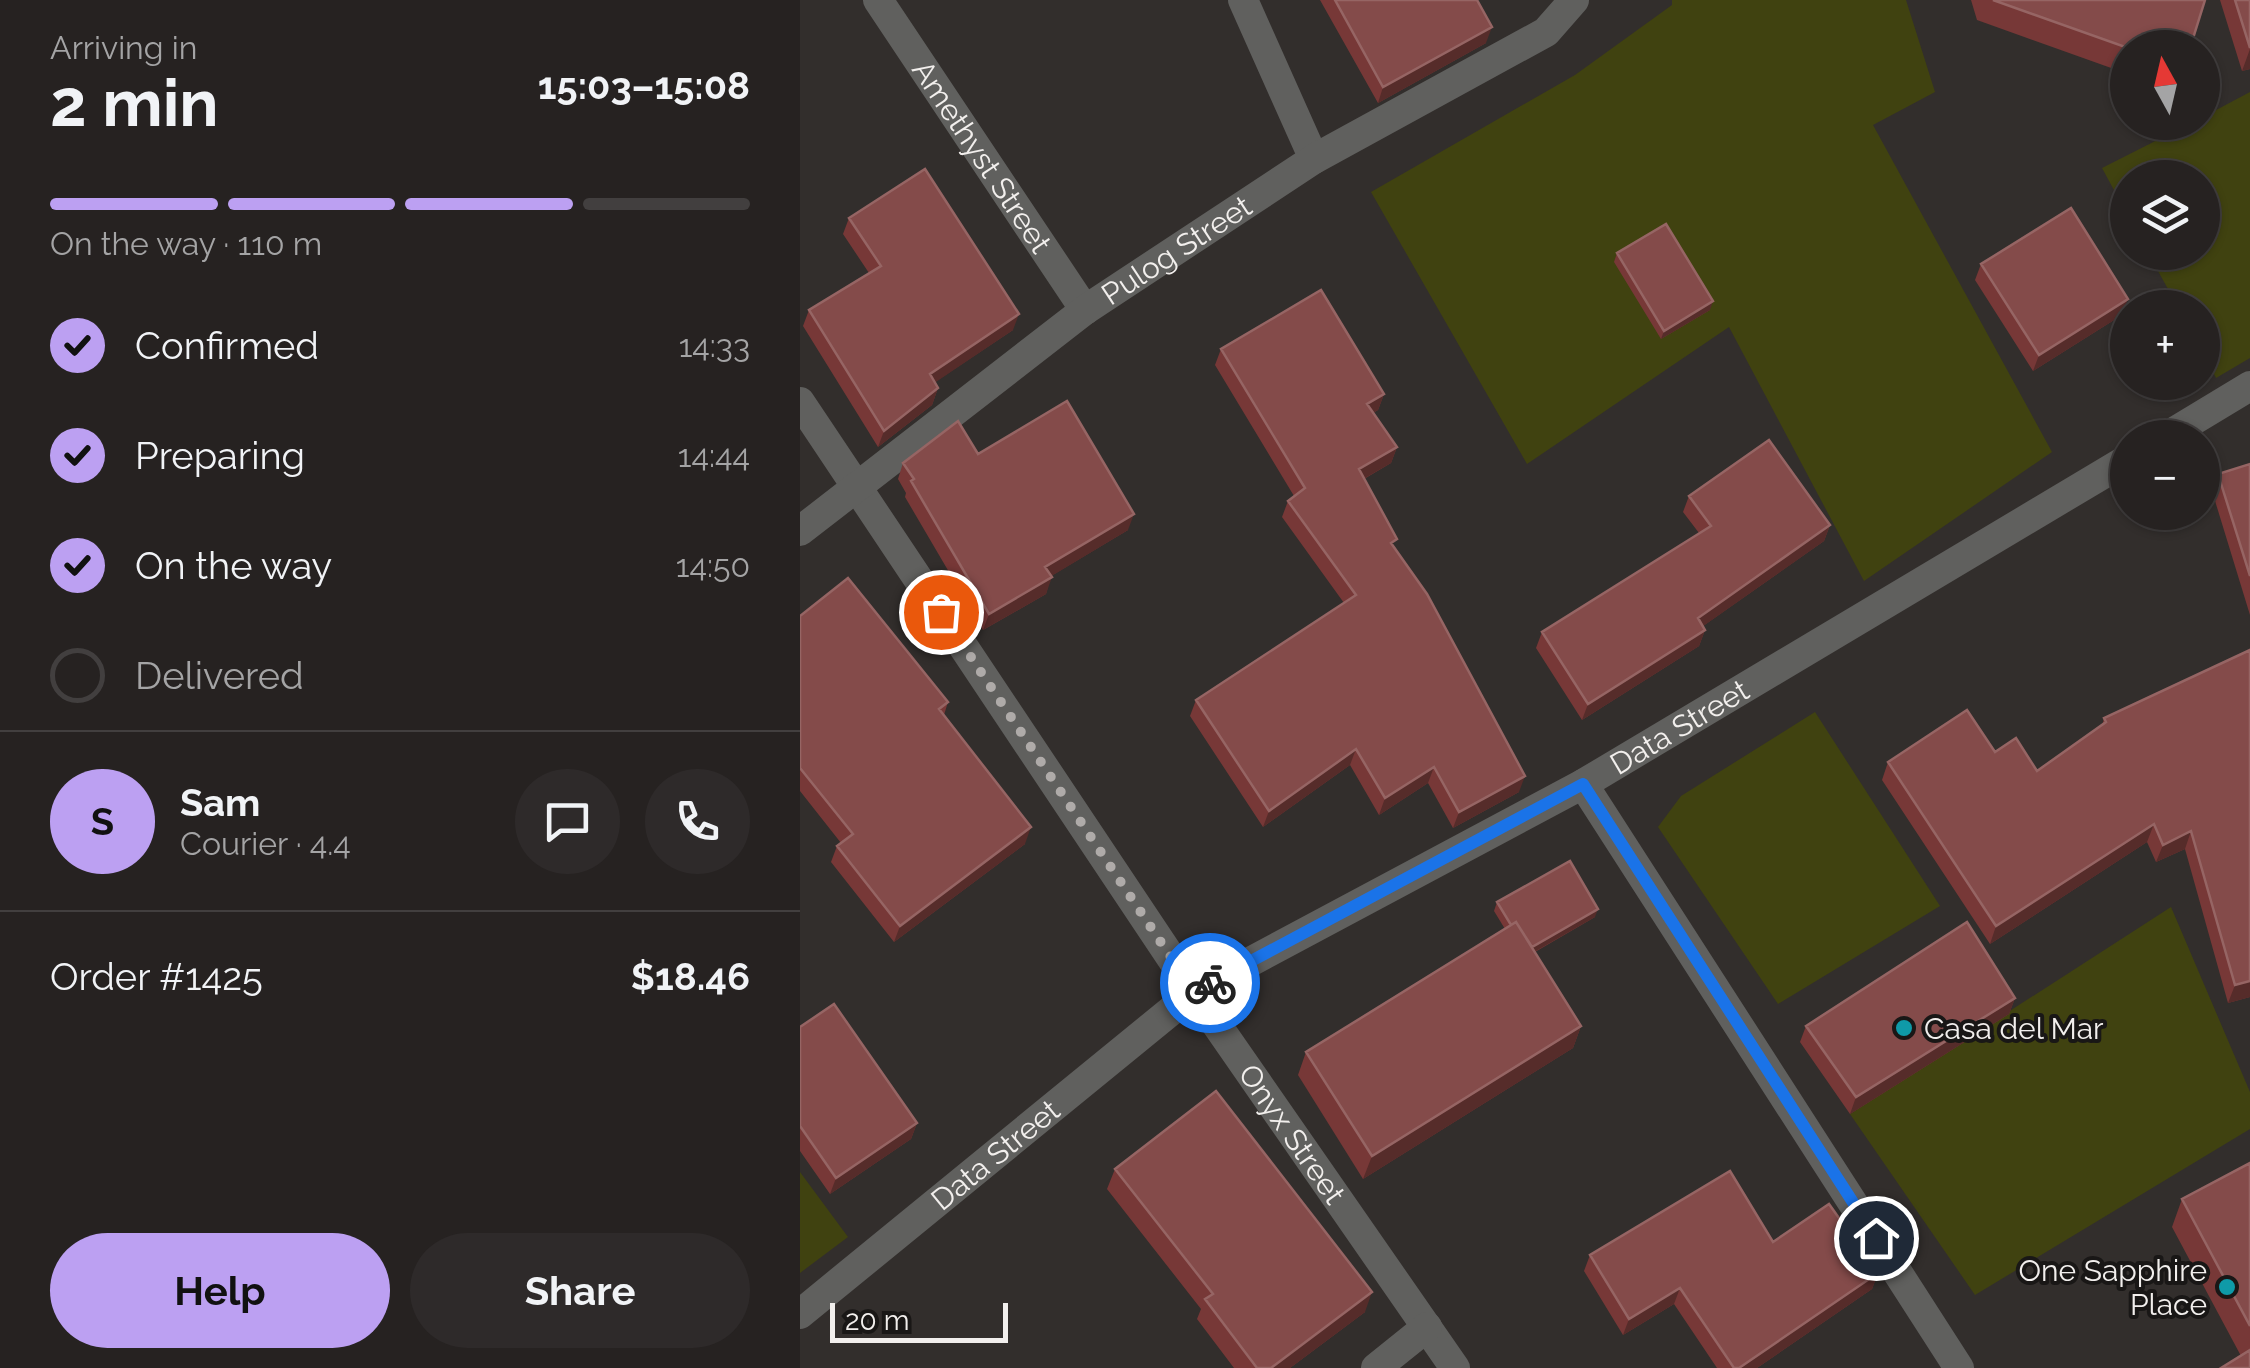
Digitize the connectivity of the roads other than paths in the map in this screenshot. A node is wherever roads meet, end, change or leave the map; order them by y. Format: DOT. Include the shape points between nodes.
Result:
graph roads {
  1 [pos="878,0"];
  2 [pos="1242,0"];
  3 [pos="1574,0"];
  4 [pos="1314,159"];
  5 [pos="1084,310"];
  6 [pos="2250,386"];
  7 [pos="800,402"];
  8 [pos="2194,420"];
  9 [pos="2110,470"];
  10 [pos="856,485"];
  11 [pos="800,531"];
  12 [pos="1583,784"];
  13 [pos="1194,992"];
  14 [pos="800,1314"];
  15 [pos="1427,1327"];
  16 [pos="1376,1368"];
  17 [pos="1456,1368"];
  18 [pos="1959,1368"];
  1 -- 5 [label="street, Amethyst Street"];
  2 -- 4 [label="street"];
  3 -- 4 [label="street, Pulog Street" via="1546,32"];
  4 -- 5 [label="street, Pulog Street"];
  5 -- 10 [label="street, Pulog Street"];
  6 -- 8 [label="street"];
  7 -- 10 [label="street, Onyx Street"];
  9 -- 12 [label="street, Data Street"];
  10 -- 11 [label="street, Pulog Street"];
  10 -- 13 [label="street, Onyx Street"];
  12 -- 13 [label="street, Data Street"];
  12 -- 18 [label="street"];
  13 -- 14 [label="street, Data Street"];
  13 -- 15 [label="street, Onyx Street"];
  15 -- 16 [label="street"];
  15 -- 17 [label="street, Onyx Street"];
}
